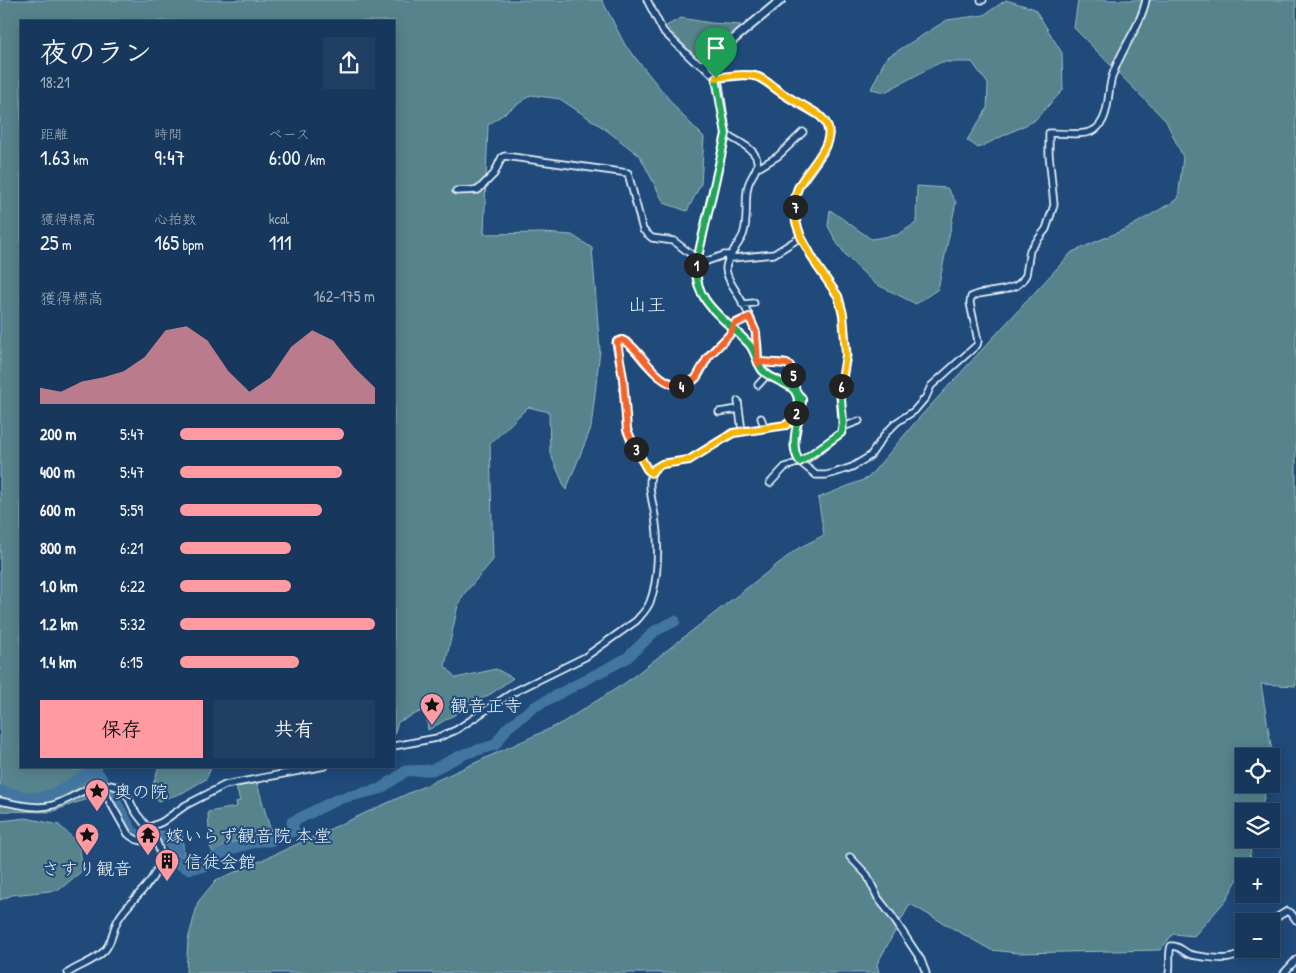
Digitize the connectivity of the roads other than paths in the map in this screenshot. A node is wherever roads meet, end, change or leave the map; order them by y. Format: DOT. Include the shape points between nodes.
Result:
graph roads {
  1 [pos="647,0"];
  2 [pos="781,0"];
  3 [pos="1146,0"];
  4 [pos="703,66"];
  5 [pos="716,78"];
  6 [pos="803,132"];
  7 [pos="726,134"];
  8 [pos="757,167"];
  9 [pos="456,191"];
  10 [pos="801,237"];
  11 [pos="731,256"];
  12 [pos="697,262"];
  13 [pos="754,303"];
  14 [pos="742,304"];
  15 [pos="749,317"];
  16 [pos="733,329"];
  17 [pos="758,361"];
  18 [pos="768,374"];
  19 [pos="758,385"];
  20 [pos="796,392"];
  21 [pos="738,401"];
  22 [pos="738,409"];
  23 [pos="720,412"];
  24 [pos="761,418"];
  25 [pos="859,421"];
  26 [pos="843,428"];
  27 [pos="765,429"];
  28 [pos="742,430"];
  29 [pos="800,462"];
  30 [pos="651,473"];
  31 [pos="770,483"];
  32 [pos="395,746"];
  33 [pos="314,768"];
  34 [pos="101,786"];
  35 [pos="0,801"];
  36 [pos="148,828"];
  37 [pos="154,839"];
  38 [pos="850,857"];
  39 [pos="1280,915"];
  40 [pos="1296,920"];
  41 [pos="1235,957"];
  42 [pos="1296,960"];
  43 [pos="68,973"];
  44 [pos="926,973"];
  45 [pos="1169,973"];
  46 [pos="1284,973"];
  1 -- 4 [label="street" via="663,31"];
  2 -- 4 [label="street"];
  3 -- 29 [label="street" via="1138,24 1116,63 1104,118 1097,129 1088,133 1049,132 1052,213 1046,229 1030,250 1022,281 1016,286 971,297 977,345 931,386 914,411 886,433 870,456 852,467 819,476"];
  4 -- 5 [label="street"];
  5 -- 7 [label="street"];
  5 -- 10 [label="street" via="759,77 825,122 829,133 827,142 795,198 796,222"];
  6 -- 8 [label="street" via="778,156"];
  7 -- 8 [label="street" via="755,155"];
  7 -- 12 [label="street"];
  8 -- 11 [label="street" via="748,185 744,233"];
  9 -- 12 [label="street" via="478,190 494,174 505,156 628,173 643,230 652,238 674,241"];
  10 -- 11 [label="street" via="774,254"];
  10 -- 26 [label="street" via="838,296 843,314 846,355 840,395"];
  11 -- 12 [label="street"];
  11 -- 14 [label="street" via="726,266 728,279"];
  12 -- 16 [label="street" via="696,280 706,300 715,314"];
  13 -- 14 [label="street"];
  14 -- 15 [label="street"];
  15 -- 16 [label="street" via="735,324"];
  15 -- 17 [label="street" via="758,341"];
  16 -- 17 [label="street" via="750,346"];
  16 -- 30 [label="street" via="696,378 680,386 646,365 629,344 622,340 616,343 623,378 627,430"];
  17 -- 18 [label="street"];
  17 -- 20 [label="street" via="790,366"];
  18 -- 19 [label="street"];
  18 -- 20 [label="street"];
  20 -- 27 [label="street" via="798,406 792,420 786,425"];
  20 -- 29 [label="street" via="802,401 794,444"];
  21 -- 22 [label="street"];
  22 -- 23 [label="street"];
  22 -- 28 [label="street"];
  24 -- 27 [label="street"];
  25 -- 26 [label="street"];
  26 -- 29 [label="street" via="841,433"];
  27 -- 28 [label="street"];
  28 -- 30 [label="street" via="689,460 662,464"];
  29 -- 31 [label="street" via="785,467"];
  30 -- 32 [label="street" via="656,520 656,568 654,590 643,614 585,657 512,693 456,730 437,738"];
  33 -- 36 [label="street" via="225,785"];
  34 -- 35 [label="street" via="52,806"];
  34 -- 36 [label="street" via="116,787 126,793"];
  34 -- 37 [label="street" via="128,834 140,842"];
  36 -- 37 [label="street"];
  37 -- 43 [label="street" via="160,852 158,867 118,920 111,942 105,951"];
  38 -- 44 [label="street" via="867,875"];
  39 -- 40 [label="street" via="1287,911"];
  41 -- 45 [label="street" via="1221,959 1190,954 1175,945 1170,949"];
  42 -- 46 [label="street"];
}
